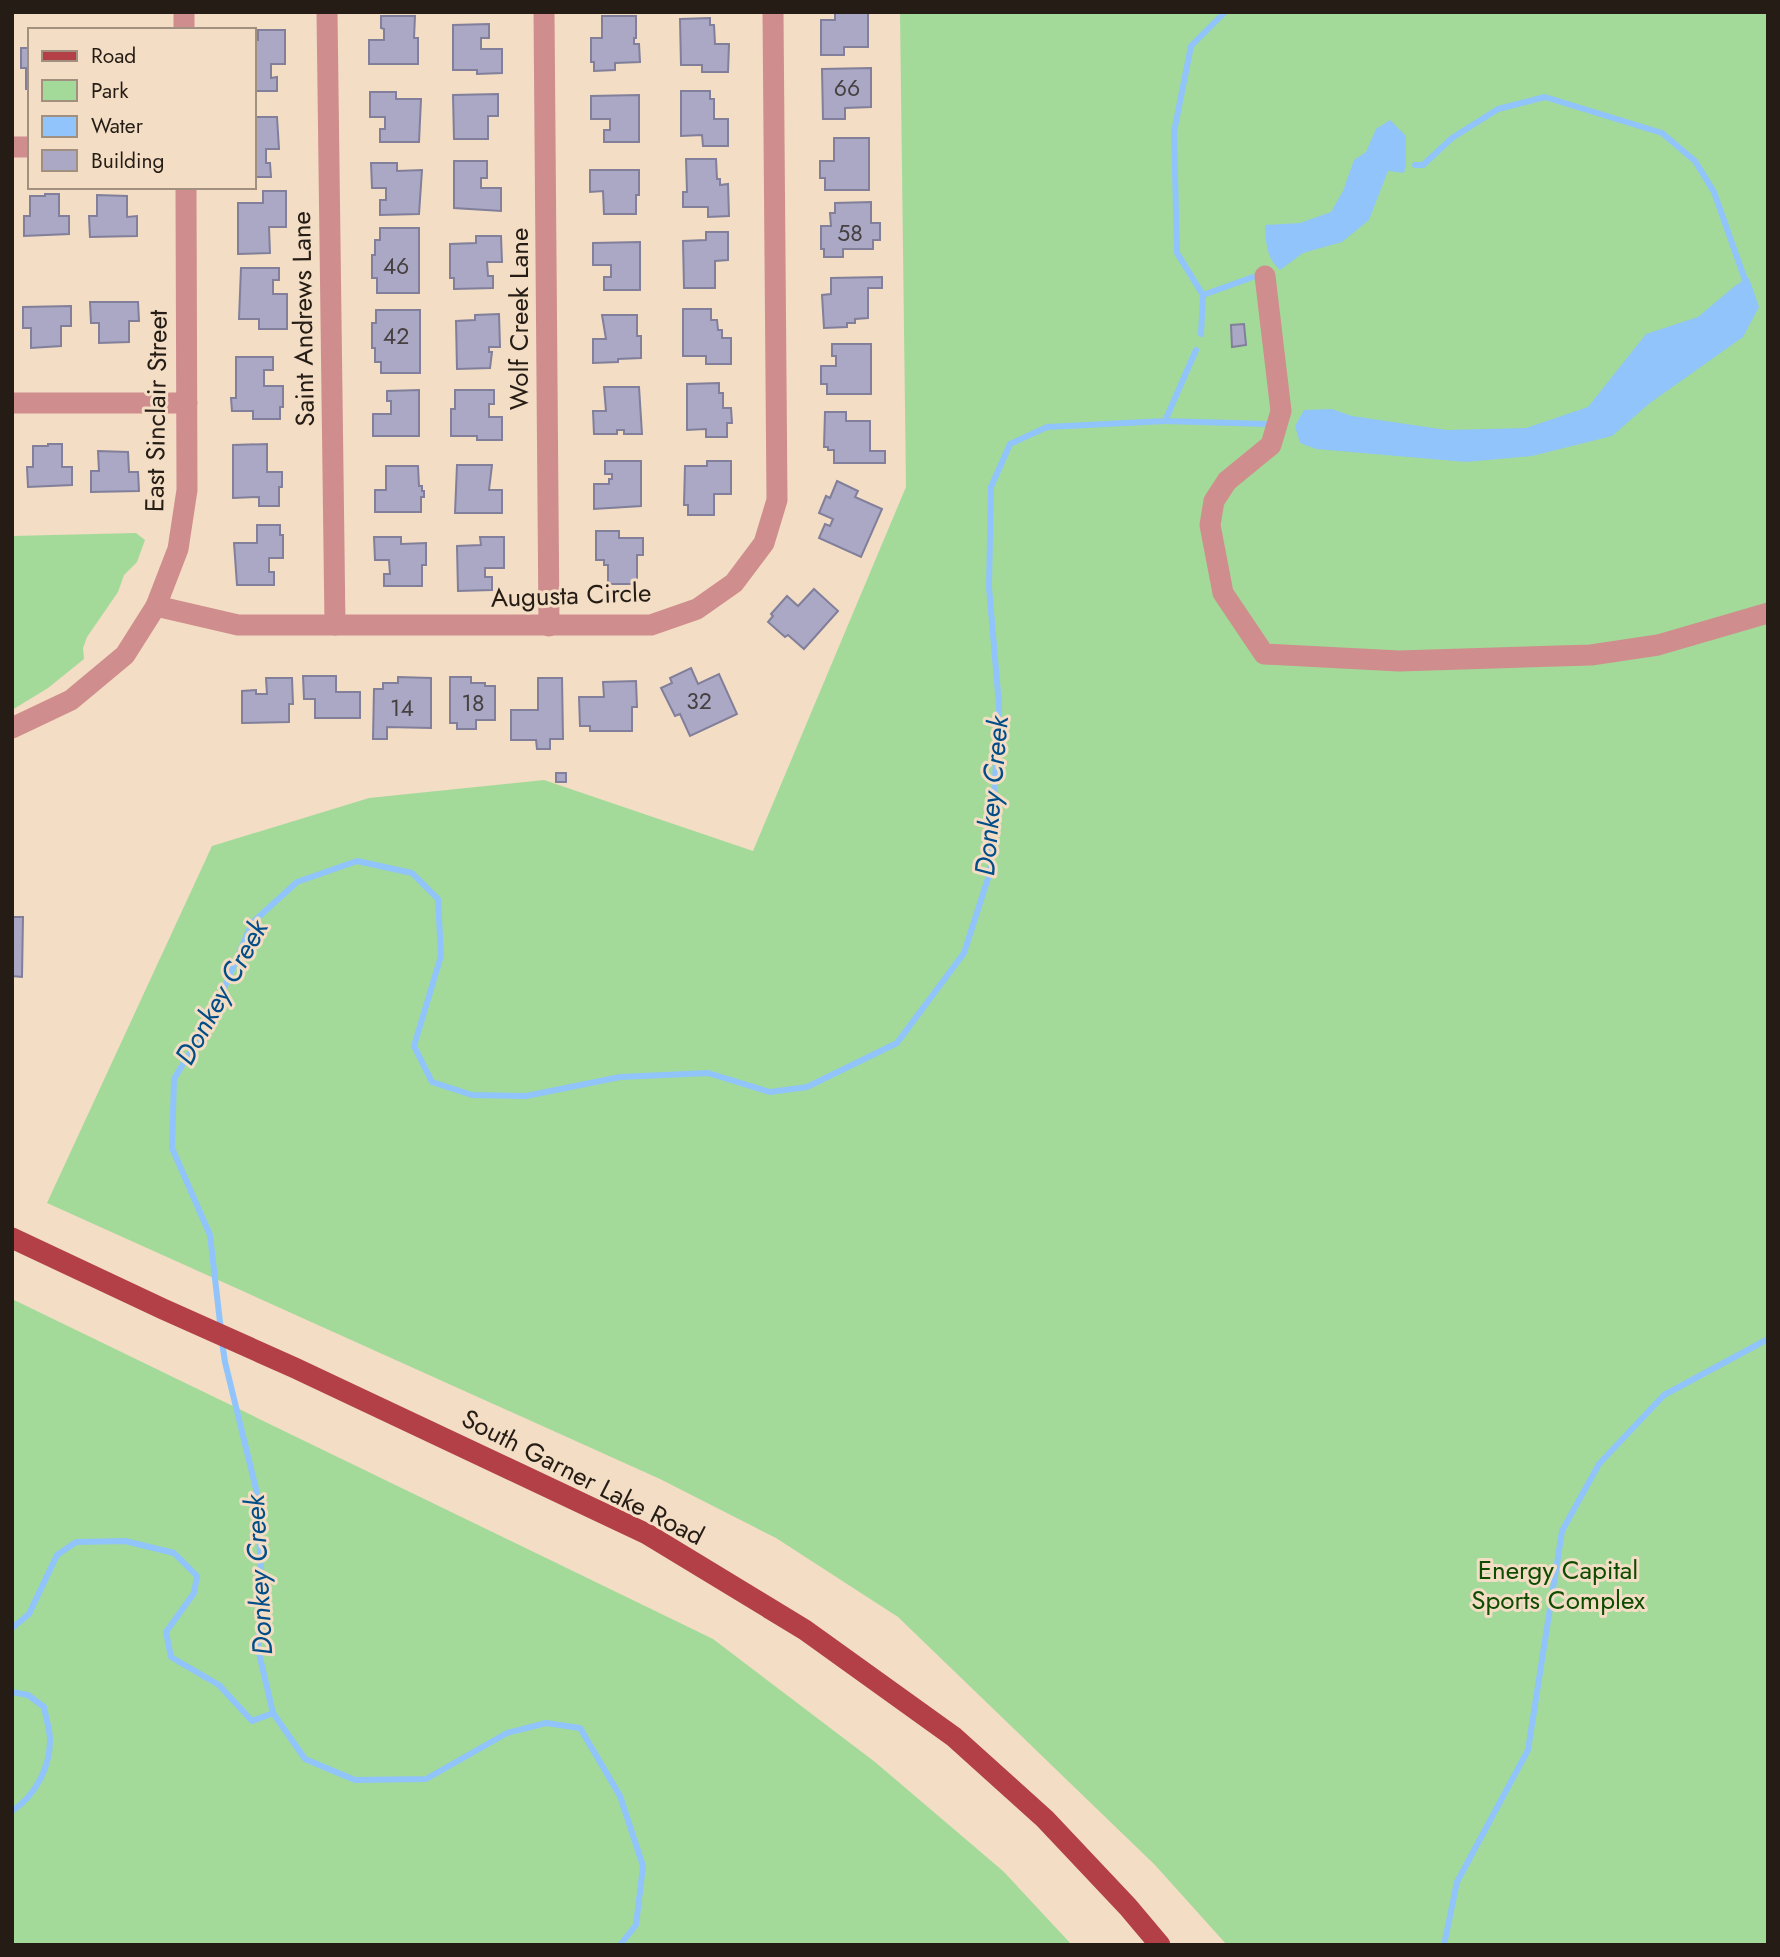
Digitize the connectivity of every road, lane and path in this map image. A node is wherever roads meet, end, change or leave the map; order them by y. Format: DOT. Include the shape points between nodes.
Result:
graph roads {
  1 [pos="327,12"];
  2 [pos="544,12"];
  3 [pos="773,12"];
  4 [pos="186,189"];
  5 [pos="1265,276"];
  6 [pos="12,403"];
  7 [pos="187,403"];
  8 [pos="156,606"];
  9 [pos="1768,614"];
  10 [pos="335,625"];
  11 [pos="549,626"];
  12 [pos="12,728"];
  13 [pos="12,1238"];
  14 [pos="1160,1945"];
  1 -- 10 [label="street, Saint Andrews Lane"];
  2 -- 11 [label="street, Wolf Creek Lane"];
  3 -- 11 [label="street, Augusta Circle" via="777,500 764,542 734,583 697,609 651,625"];
  4 -- 7 [label="street, East Sinclair Street"];
  5 -- 9 [label="street" via="1281,411 1271,445 1227,481 1214,500 1210,525 1223,593 1264,654 1399,660 1591,654 1658,645"];
  6 -- 7 [label="street"];
  7 -- 8 [label="street, East Sinclair Street" via="187,490 178,549"];
  8 -- 10 [label="street, Augusta Circle" via="238,625"];
  8 -- 12 [label="street, East Sinclair Street" via="125,654 71,700"];
  10 -- 11 [label="street, Augusta Circle"];
  13 -- 14 [label="main road, South Garner Lake Road" via="646,1534 805,1630 954,1737 1045,1819"];
}
